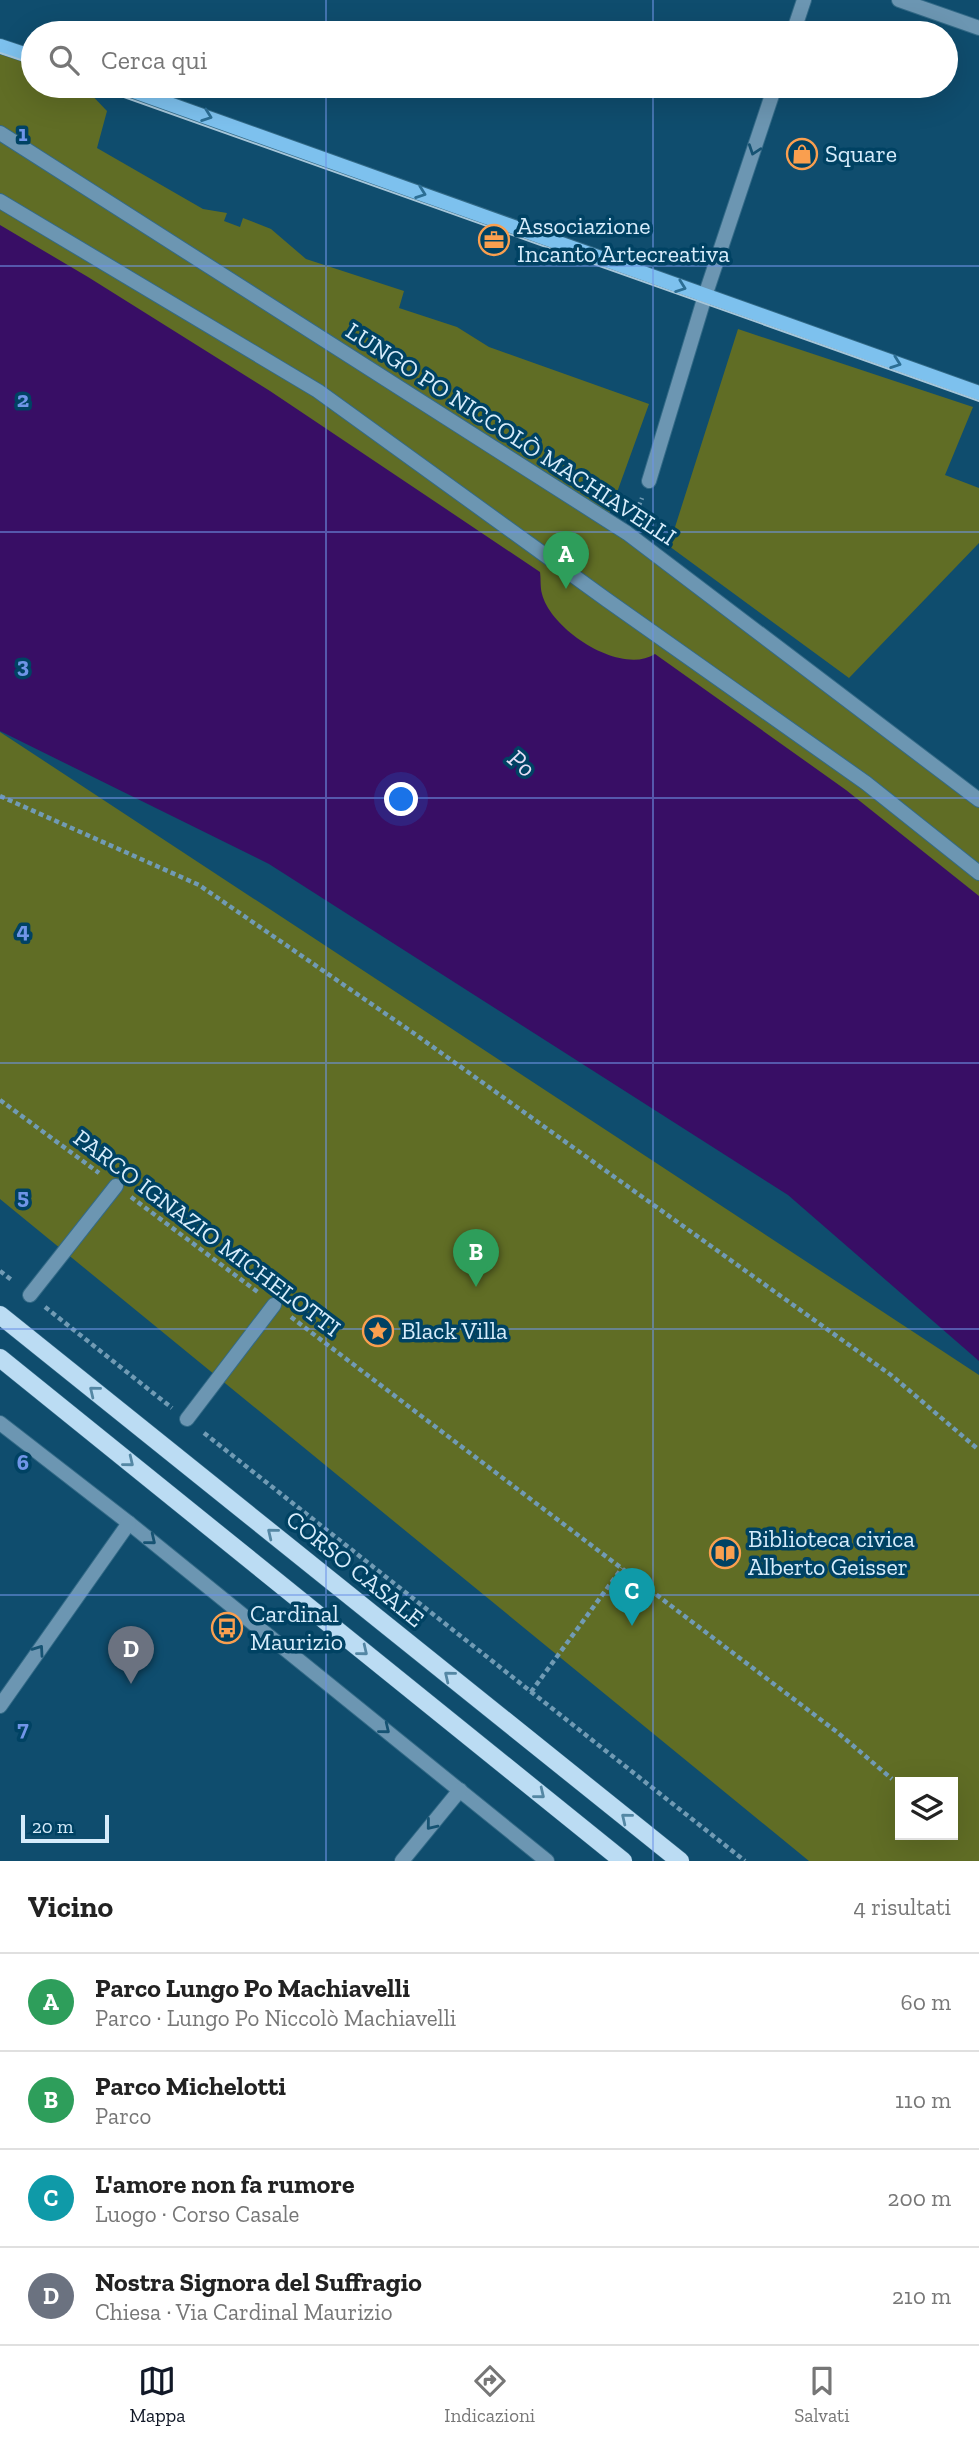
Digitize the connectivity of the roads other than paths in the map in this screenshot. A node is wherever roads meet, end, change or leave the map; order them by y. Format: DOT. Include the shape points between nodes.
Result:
graph roads {
  1 [pos="804,0"];
  2 [pos="899,0"];
  3 [pos="797,21"];
  4 [pos="979,28"];
  5 [pos="0,46"];
  6 [pos="21,53"];
  7 [pos="153,98"];
  8 [pos="771,98"];
  9 [pos="0,133"];
  10 [pos="0,201"];
  11 [pos="705,296"];
  12 [pos="979,393"];
  13 [pos="649,481"];
  14 [pos="979,800"];
  15 [pos="979,873"];
  16 [pos="116,1186"];
  17 [pos="30,1295"];
  18 [pos="274,1305"];
  19 [pos="0,1315"];
  20 [pos="0,1357"];
  21 [pos="187,1419"];
  22 [pos="0,1423"];
  23 [pos="129,1522"];
  24 [pos="0,1706"];
  25 [pos="460,1790"];
  26 [pos="402,1861"];
  27 [pos="547,1861"];
  28 [pos="623,1861"];
  29 [pos="680,1861"];
  1 -- 3 [label="street"];
  2 -- 4 [label="street"];
  5 -- 6 [label="street"];
  7 -- 11 [label="street, one-way"];
  8 -- 11 [label="street, one-way"];
  9 -- 14 [label="street, LUNGO PO NICCOLÒ MACHIAVELLI" via="628,533"];
  10 -- 15 [label="street" via="318,391 866,783"];
  11 -- 12 [label="street, one-way"];
  11 -- 13 [label="street"];
  16 -- 17 [label="street"];
  18 -- 21 [label="street"];
  29 -- 19 [label="main road, CORSO CASALE, one-way"];
  20 -- 28 [label="main road, one-way"];
  22 -- 23 [label="street"];
  24 -- 23 [label="street, one-way"];
  23 -- 25 [label="street, one-way"];
  25 -- 26 [label="street, one-way"];
  25 -- 27 [label="street"];
}
